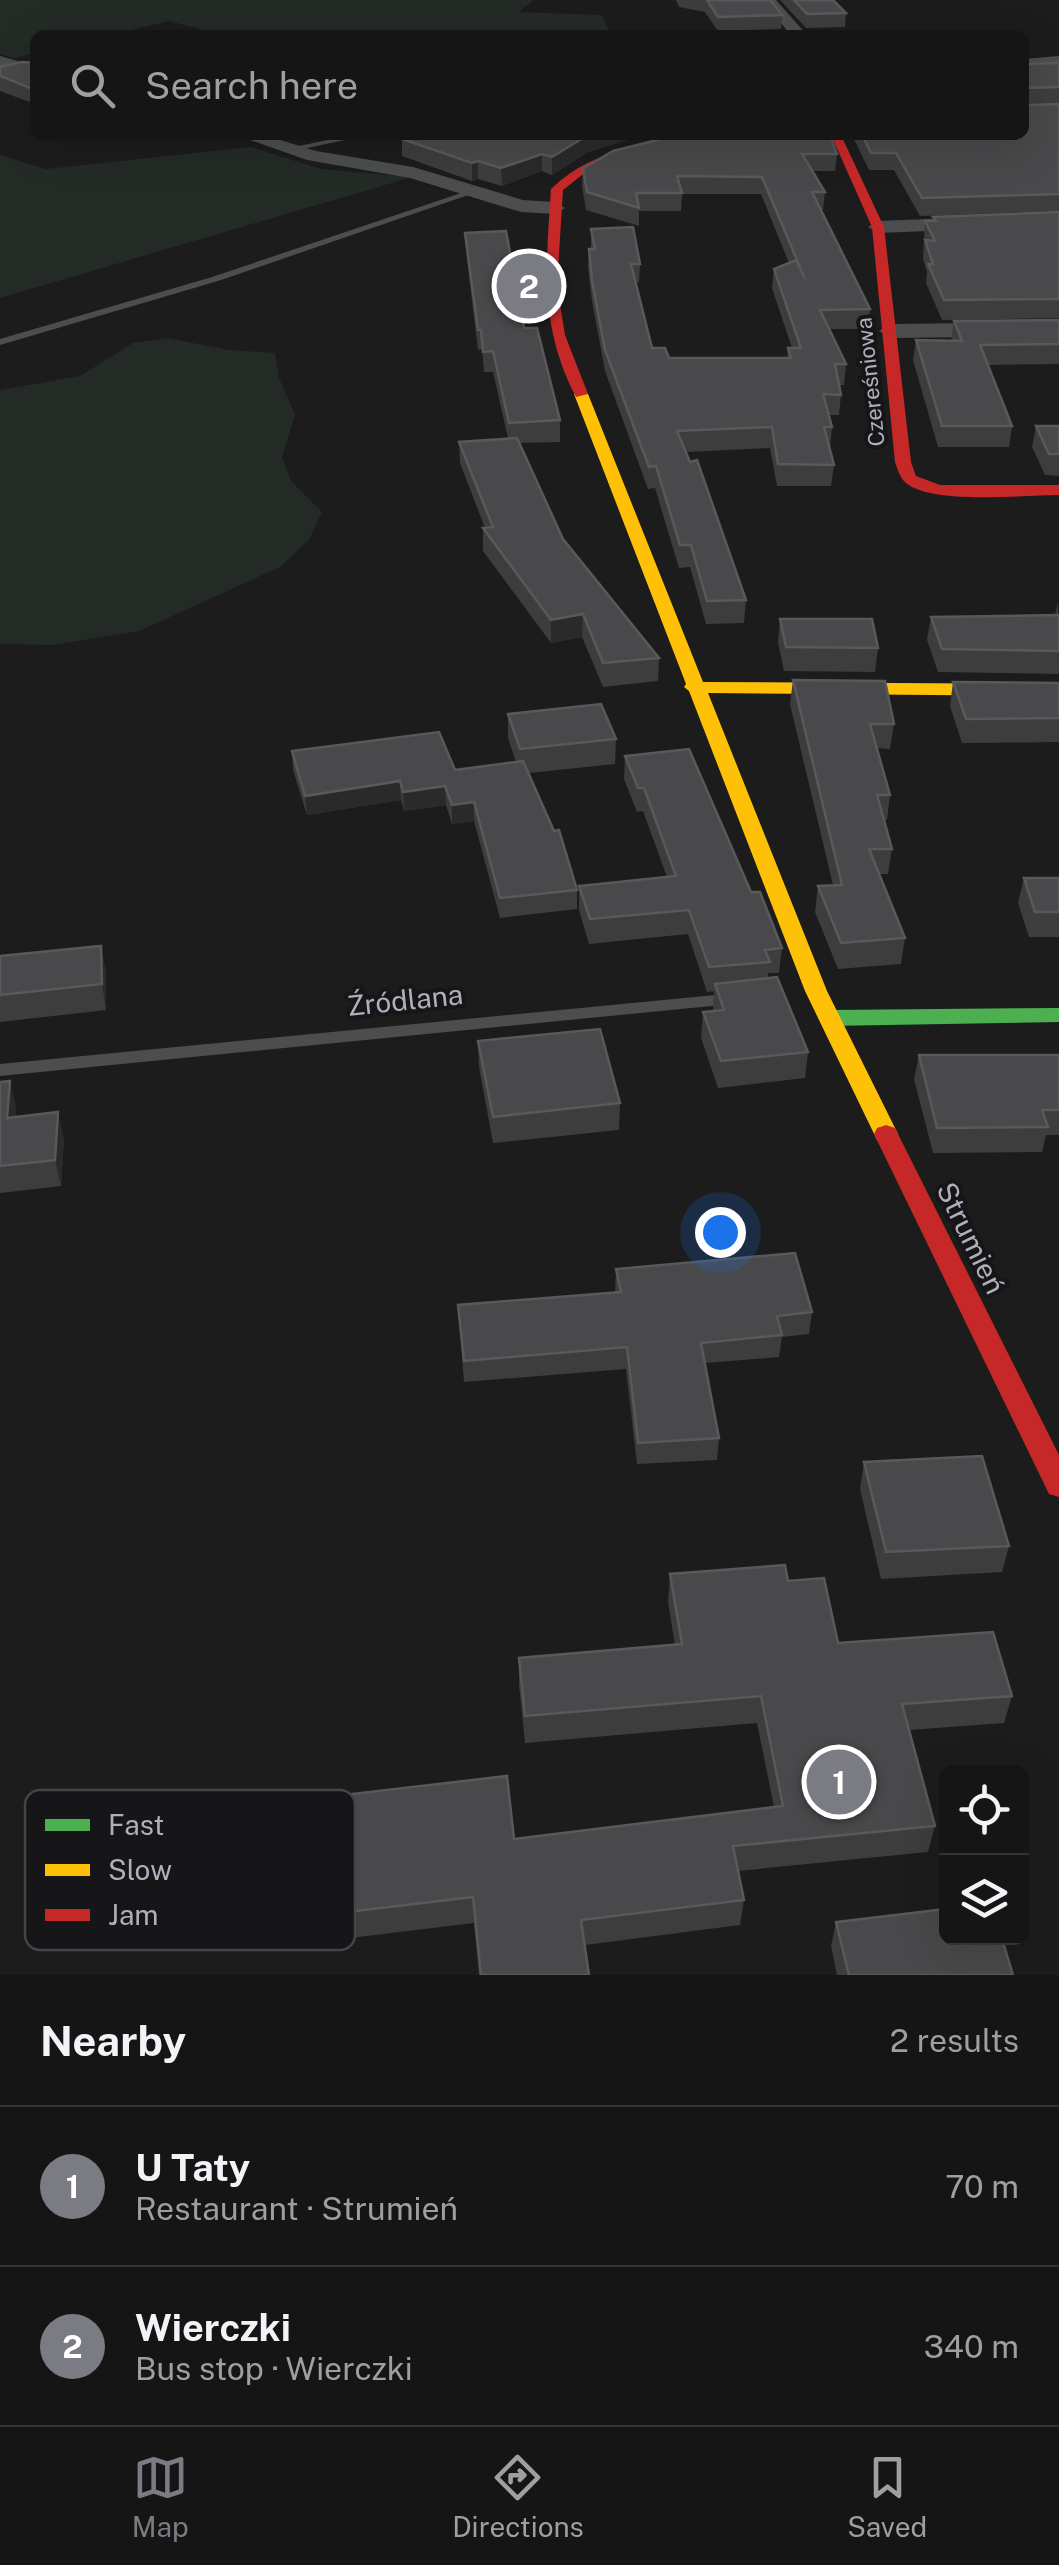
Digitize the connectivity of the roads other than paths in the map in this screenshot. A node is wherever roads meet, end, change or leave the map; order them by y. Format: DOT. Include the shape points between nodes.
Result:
graph roads {
  1 [pos="768,0"];
  2 [pos="795,30"];
  3 [pos="0,61"];
  4 [pos="1059,61"];
  5 [pos="1029,64"];
  6 [pos="30,69"];
  7 [pos="260,140"];
  8 [pos="337,140"];
  9 [pos="727,140"];
  10 [pos="838,140"];
  11 [pos="288,149"];
  12 [pos="476,191"];
  13 [pos="556,208"];
  14 [pos="1059,220"];
  15 [pos="878,227"];
  16 [pos="1059,329"];
  17 [pos="890,331"];
  18 [pos="0,342"];
  19 [pos="1059,490"];
  20 [pos="693,687"];
  21 [pos="1059,690"];
  22 [pos="816,992"];
  23 [pos="790,993"];
  24 [pos="750,997"];
  25 [pos="1059,1015"];
  26 [pos="829,1018"];
  27 [pos="0,1070"];
  28 [pos="1059,1486"];
  1 -- 2 [label="street"];
  3 -- 6 [label="street"];
  4 -- 5 [label="street"];
  7 -- 11 [label="street"];
  8 -- 11 [label="lane"];
  9 -- 13 [label="street" via="606,159 564,178"];
  10 -- 15 [label="street, Czereśniowa"];
  11 -- 12 [label="street"];
  12 -- 13 [label="street" via="521,206"];
  12 -- 18 [label="lane"];
  13 -- 20 [label="street, Strumień" via="551,286 558,335"];
  14 -- 15 [label="street"];
  15 -- 17 [label="street, Czereśniowa"];
  16 -- 17 [label="street"];
  17 -- 19 [label="street, Czereśniowa" via="909,479 938,490"];
  20 -- 21 [label="street"];
  20 -- 22 [label="street, Strumień"];
  22 -- 23 [label="lane"];
  22 -- 26 [label="street, Strumień"];
  24 -- 27 [label="lane, Źródlana"];
  25 -- 26 [label="street"];
  26 -- 28 [label="street, Strumień"];
}
